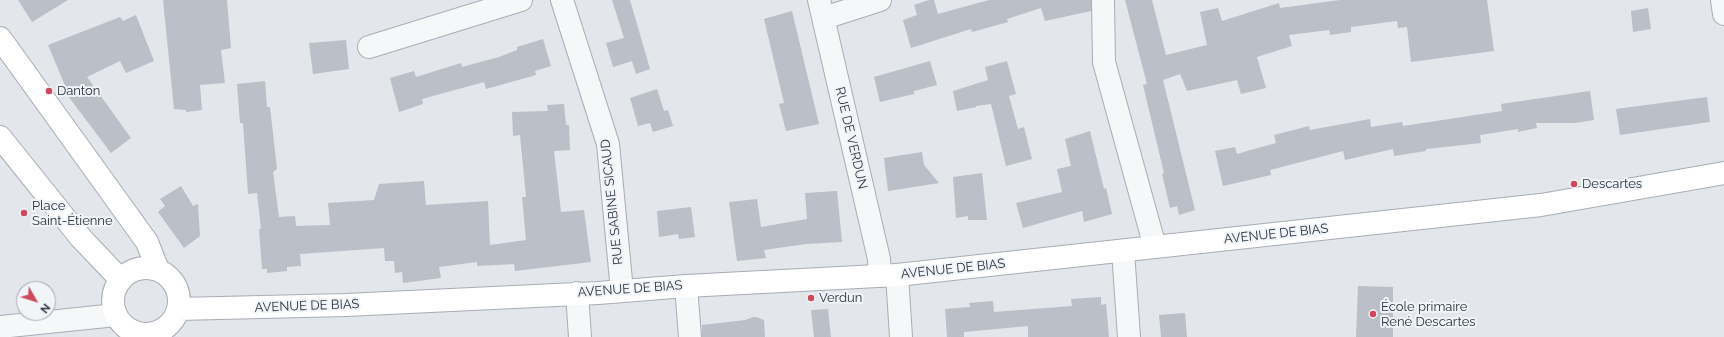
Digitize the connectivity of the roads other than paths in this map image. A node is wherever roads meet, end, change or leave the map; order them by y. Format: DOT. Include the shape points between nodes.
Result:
graph roads {
  1 [pos="521,0"];
  2 [pos="562,0"];
  3 [pos="880,0"];
  4 [pos="1103,0"];
  5 [pos="1722,0"];
  6 [pos="821,9"];
  7 [pos="1724,14"];
  8 [pos="0,38"];
  9 [pos="369,47"];
  10 [pos="0,137"];
  11 [pos="1724,173"];
  12 [pos="1155,247"];
  13 [pos="1123,251"];
  14 [pos="158,270"];
  15 [pos="889,276"];
  16 [pos="121,280"];
  17 [pos="686,286"];
  18 [pos="622,291"];
  19 [pos="577,293"];
  20 [pos="178,309"];
  21 [pos="116,315"];
  22 [pos="0,328"];
  23 [pos="151,335"];
  24 [pos="580,337"];
  25 [pos="690,337"];
  26 [pos="901,337"];
  27 [pos="1129,337"];
  1 -- 9 [label="street"];
  2 -- 18 [label="street, RUE SABINE SICAUD" via="608,144"];
  3 -- 6 [label="street"];
  4 -- 12 [label="street" via="1104,62"];
  5 -- 7 [label="street"];
  6 -- 15 [label="street, RUE DE VERDUN" via="879,259"];
  8 -- 14 [label="street" via="147,242"];
  10 -- 16 [label="street" via="81,238"];
  11 -- 12 [label="street, AVENUE DE BIAS" via="1541,206"];
  12 -- 13 [label="street, AVENUE DE BIAS"];
  13 -- 15 [label="street, AVENUE DE BIAS"];
  13 -- 27 [label="street"];
  14 -- 16 [label="street" via="138,269 128,273"];
  14 -- 20 [label="street" via="167,275 178,290"];
  15 -- 17 [label="street, AVENUE DE BIAS"];
  15 -- 26 [label="street, RUE DE VERDUN"];
  16 -- 21 [label="street" via="113,297"];
  17 -- 18 [label="street, AVENUE DE BIAS"];
  17 -- 25 [label="street"];
  18 -- 19 [label="street, AVENUE DE BIAS"];
  19 -- 20 [label="street, AVENUE DE BIAS" via="346,305"];
  19 -- 24 [label="street"];
  20 -- 23 [label="street" via="168,325"];
  21 -- 22 [label="street"];
  21 -- 23 [label="street" via="130,330"];
}
